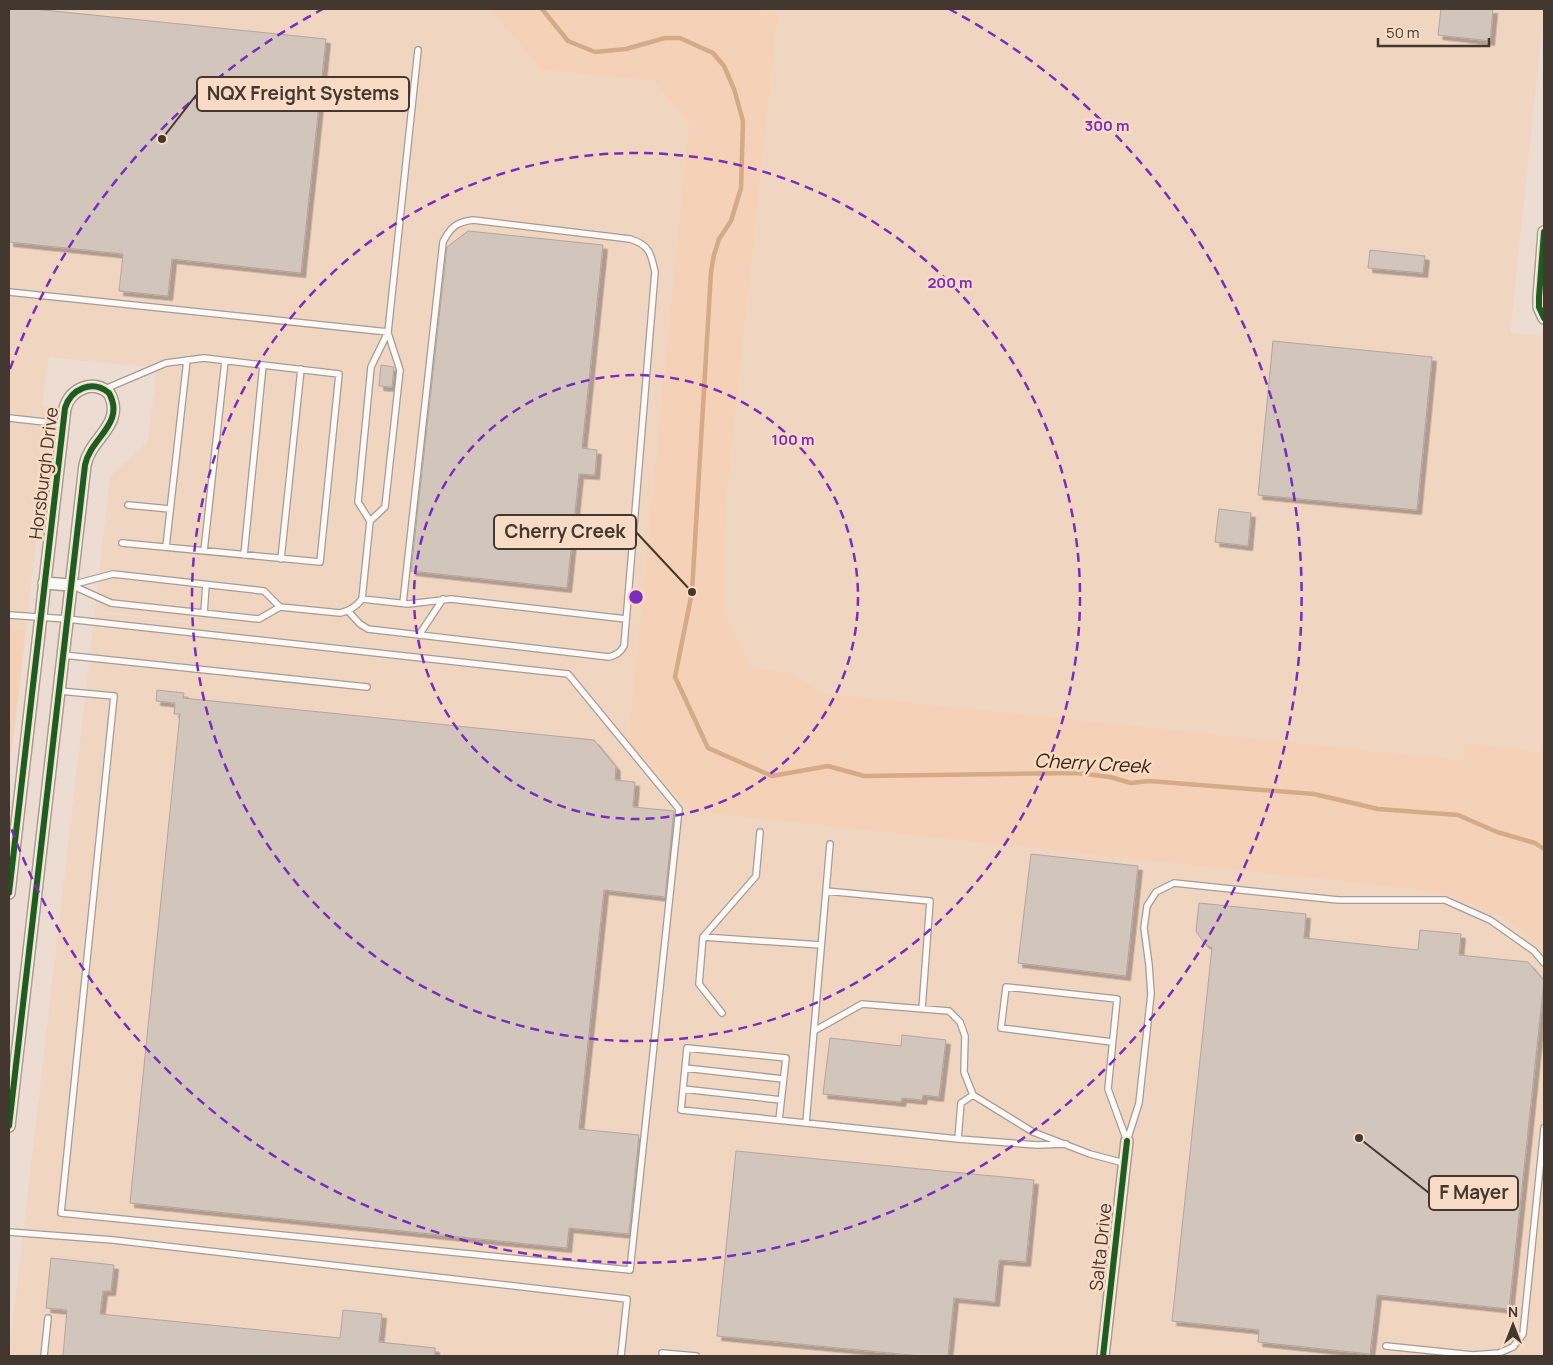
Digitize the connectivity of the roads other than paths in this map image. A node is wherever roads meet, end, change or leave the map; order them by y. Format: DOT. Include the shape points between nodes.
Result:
graph roads {
  1 [pos="418,50"];
  2 [pos="1544,232"];
  3 [pos="9,292"];
  4 [pos="1543,316"];
  5 [pos="388,332"];
  6 [pos="187,360"];
  7 [pos="225,361"];
  8 [pos="264,365"];
  9 [pos="301,369"];
  10 [pos="105,389"];
  11 [pos="9,418"];
  12 [pos="63,424"];
  13 [pos="128,505"];
  14 [pos="170,509"];
  15 [pos="370,521"];
  16 [pos="122,543"];
  17 [pos="166,547"];
  18 [pos="204,551"];
  19 [pos="244,555"];
  20 [pos="281,558"];
  21 [pos="44,583"];
  22 [pos="71,585"];
  23 [pos="206,585"];
  24 [pos="362,599"];
  25 [pos="443,599"];
  26 [pos="403,603"];
  27 [pos="280,607"];
  28 [pos="348,611"];
  29 [pos="204,613"];
  30 [pos="9,615"];
  31 [pos="40,618"];
  32 [pos="67,619"];
  33 [pos="626,619"];
  34 [pos="419,635"];
  35 [pos="63,655"];
  36 [pos="367,687"];
  37 [pos="59,691"];
  38 [pos="760,832"];
  39 [pos="830,844"];
  40 [pos="826,891"];
  41 [pos="9,894"];
  42 [pos="704,937"];
  43 [pos="822,945"];
  44 [pos="1544,963"];
  45 [pos="922,1009"];
  46 [pos="722,1013"];
  47 [pos="814,1031"];
  48 [pos="1112,1042"];
  49 [pos="685,1068"];
  50 [pos="783,1079"];
  51 [pos="683,1089"];
  52 [pos="973,1095"];
  53 [pos="781,1100"];
  54 [pos="10,1111"];
  55 [pos="779,1120"];
  56 [pos="806,1123"];
  57 [pos="9,1126"];
  58 [pos="1544,1128"];
  59 [pos="958,1139"];
  60 [pos="1127,1141"];
  61 [pos="1066,1144"];
  62 [pos="1124,1163"];
  63 [pos="9,1232"];
  64 [pos="48,1318"];
  65 [pos="1386,1346"];
  66 [pos="662,1353"];
  67 [pos="44,1356"];
  68 [pos="621,1356"];
  69 [pos="696,1356"];
  70 [pos="1103,1356"];
  1 -- 5 [label="lane"];
  2 -- 4 [label="street" via="1539,297"];
  3 -- 5 [label="lane"];
  5 -- 15 [label="lane" via="371,367 358,502"];
  5 -- 15 [label="lane" via="400,370 385,506"];
  6 -- 7 [label="lane"];
  6 -- 10 [label="lane" via="166,363"];
  6 -- 14 [label="lane"];
  7 -- 8 [label="lane"];
  7 -- 18 [label="lane"];
  8 -- 9 [label="lane"];
  8 -- 19 [label="lane"];
  9 -- 20 [label="lane"];
  9 -- 20 [label="lane" via="340,374 320,562"];
  10 -- 12 [label="street, Horsburgh Drive" via="87,387 77,390 67,401"];
  10 -- 22 [label="street" via="112,398 112,418 86,460"];
  11 -- 12 [label="lane"];
  12 -- 21 [label="street, Horsburgh Drive"];
  13 -- 14 [label="lane"];
  14 -- 17 [label="lane"];
  15 -- 24 [label="lane"];
  16 -- 17 [label="lane"];
  17 -- 18 [label="lane"];
  18 -- 19 [label="lane"];
  19 -- 20 [label="lane"];
  21 -- 22 [label="street"];
  21 -- 31 [label="street, Horsburgh Drive"];
  22 -- 23 [label="lane" via="113,574"];
  22 -- 29 [label="lane" via="111,603"];
  22 -- 32 [label="street"];
  23 -- 27 [label="lane" via="264,591"];
  23 -- 29 [label="lane"];
  24 -- 26 [label="lane"];
  24 -- 28 [label="lane"];
  25 -- 26 [label="lane"];
  25 -- 33 [label="lane"];
  25 -- 34 [label="lane"];
  26 -- 33 [label="lane" via="443,242 454,226 472,220 630,239 641,242 652,259 655,272"];
  27 -- 28 [label="lane"];
  27 -- 29 [label="lane" via="259,619"];
  28 -- 34 [label="lane" via="368,629"];
  30 -- 31 [label="lane"];
  31 -- 32 [label="lane"];
  31 -- 41 [label="street, Horsburgh Drive"];
  32 -- 35 [label="street"];
  32 -- 37 [label="lane" via="568,674 679,809 630,1270 61,1213 114,696"];
  33 -- 34 [label="lane" via="624,646 615,656 608,657"];
  35 -- 36 [label="lane"];
  35 -- 37 [label="street"];
  37 -- 54 [label="street"];
  38 -- 42 [label="lane" via="756,876"];
  39 -- 40 [label="lane"];
  40 -- 43 [label="lane"];
  40 -- 45 [label="lane" via="930,901"];
  42 -- 43 [label="lane"];
  42 -- 46 [label="lane" via="699,984"];
  43 -- 47 [label="lane"];
  44 -- 60 [label="lane" via="1534,951 1490,920 1445,900 1338,900 1174,884 1156,892 1147,906 1144,928 1151,994 1139,1102"];
  45 -- 47 [label="lane" via="862,1004"];
  45 -- 52 [label="lane" via="949,1011 960,1022 965,1036 964,1072"];
  47 -- 56 [label="lane"];
  48 -- 48 [label="lane" via="1001,1028 1006,987 1117,999"];
  48 -- 60 [label="lane" via="1108,1089"];
  49 -- 50 [label="lane"];
  49 -- 50 [label="lane" via="688,1048 786,1058"];
  49 -- 51 [label="lane"];
  50 -- 53 [label="lane"];
  51 -- 53 [label="lane"];
  51 -- 55 [label="lane" via="681,1110"];
  52 -- 59 [label="lane" via="961,1103"];
  52 -- 61 [label="lane" via="1033,1132"];
  53 -- 55 [label="lane"];
  54 -- 57 [label="street"];
  55 -- 56 [label="lane"];
  56 -- 59 [label="lane"];
  58 -- 65 [label="lane" via="1524,1334 1513,1347 1499,1353 1473,1355"];
  59 -- 61 [label="lane"];
  60 -- 62 [label="street, Salta Drive"];
  61 -- 62 [label="lane"];
  62 -- 70 [label="street, Salta Drive"];
  63 -- 68 [label="lane" via="113,1240 628,1299"];
  64 -- 67 [label="lane"];
  66 -- 69 [label="lane"];
}
